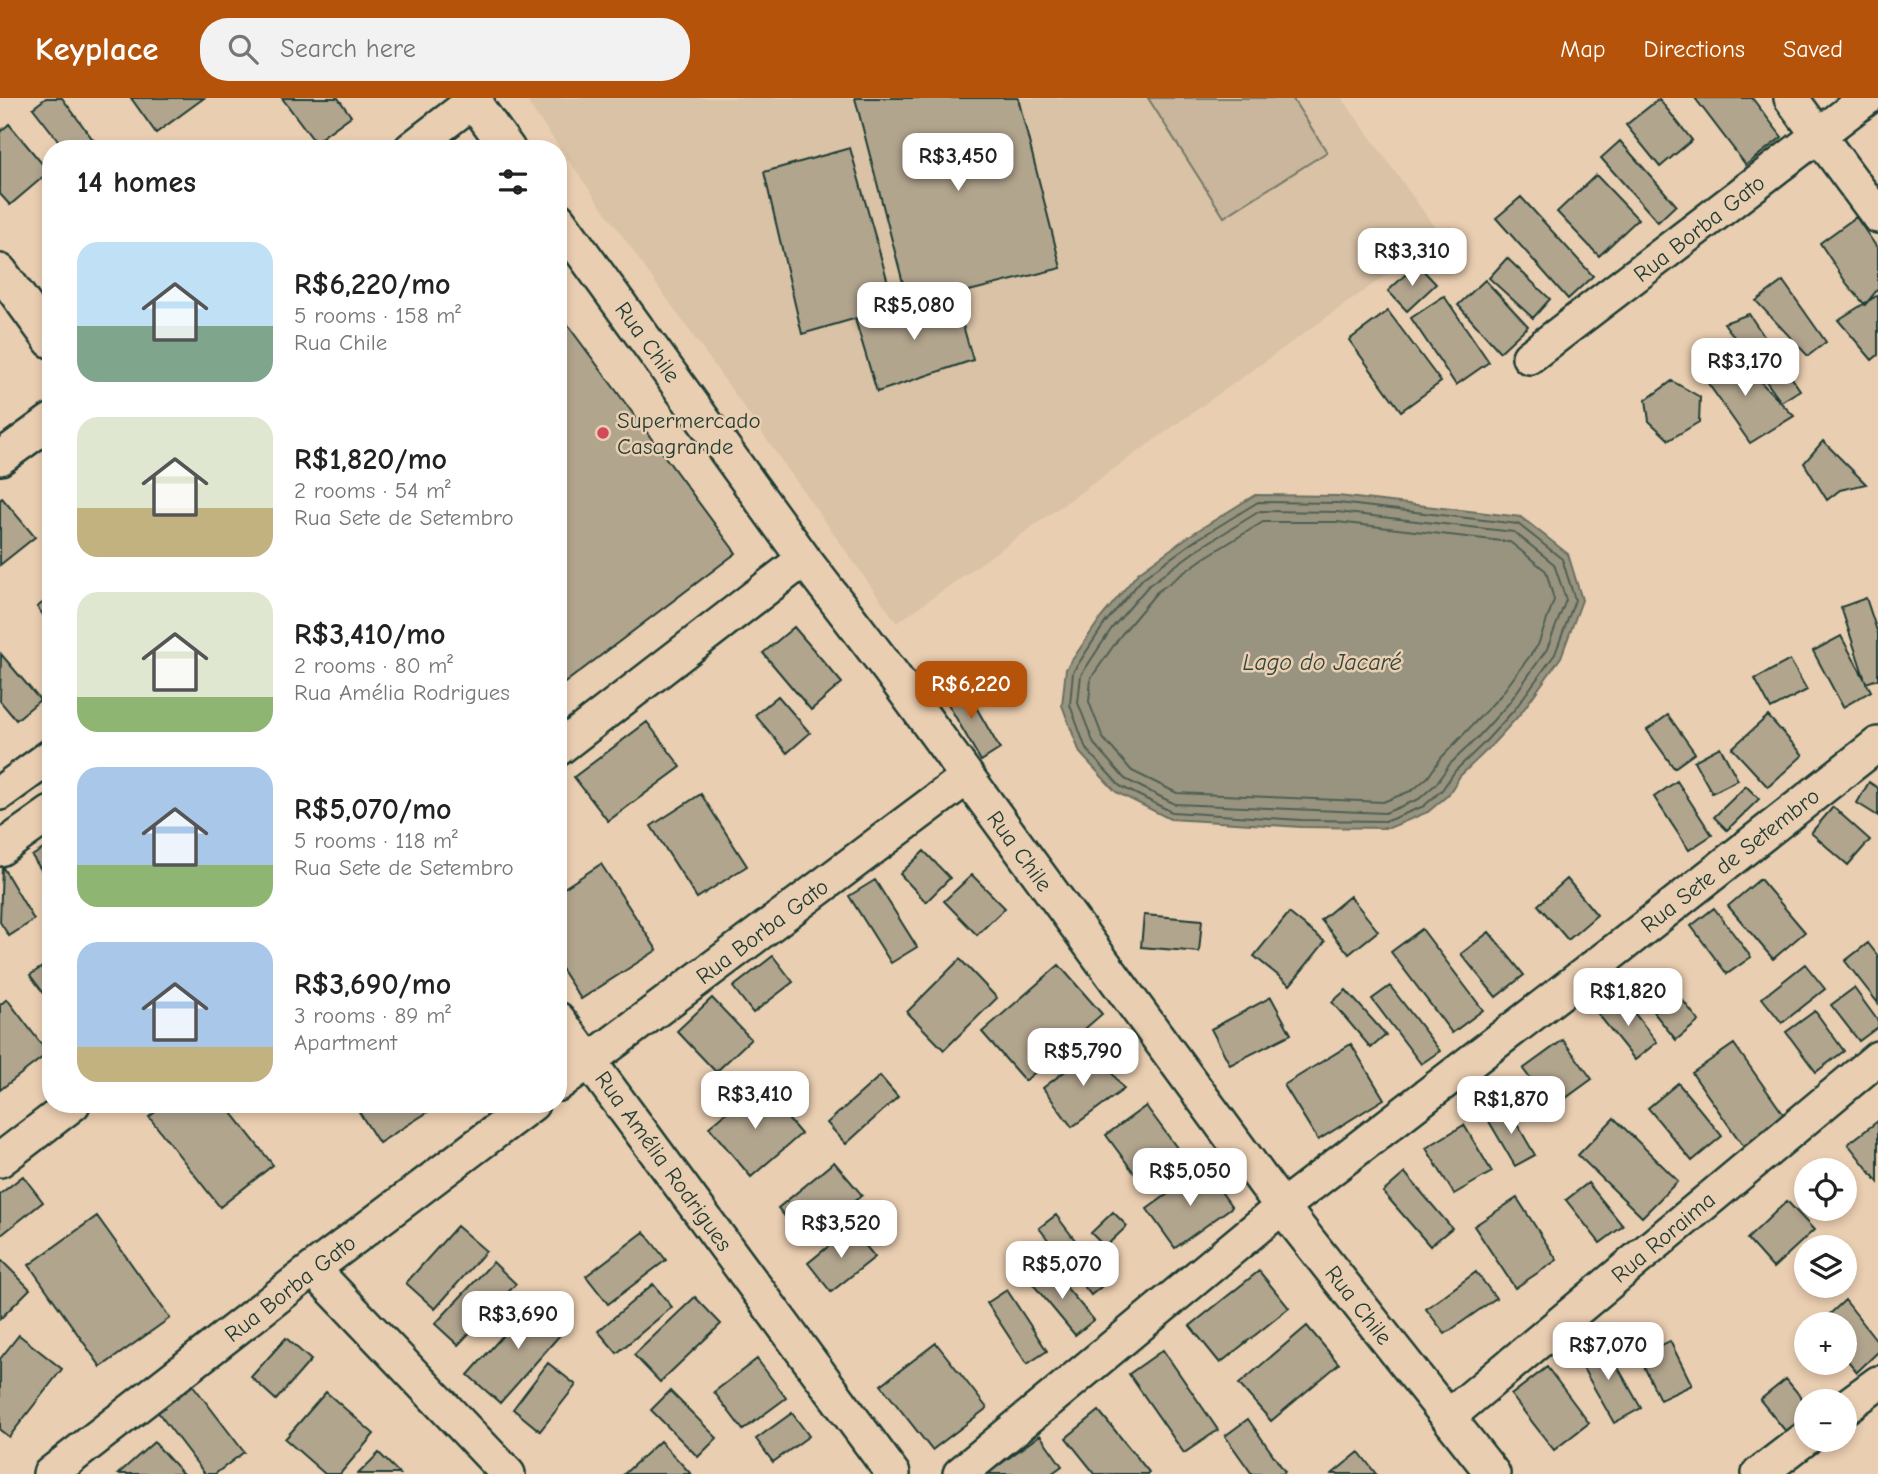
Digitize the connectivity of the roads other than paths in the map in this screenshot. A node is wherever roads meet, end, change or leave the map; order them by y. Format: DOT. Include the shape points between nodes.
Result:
graph roads {
  1 [pos="1791,98"];
  2 [pos="1867,98"];
  3 [pos="475,100"];
  4 [pos="1819,135"];
  5 [pos="423,140"];
  6 [pos="502,140"];
  7 [pos="1878,216"];
  8 [pos="567,231"];
  9 [pos="0,271"];
  10 [pos="42,329"];
  11 [pos="1529,357"];
  12 [pos="42,428"];
  13 [pos="0,458"];
  14 [pos="804,559"];
  15 [pos="567,742"];
  16 [pos="1878,744"];
  17 [pos="42,763"];
  18 [pos="966,778"];
  19 [pos="0,793"];
  20 [pos="42,819"];
  21 [pos="0,849"];
  22 [pos="567,1031"];
  23 [pos="1878,1058"];
  24 [pos="590,1060"];
  25 [pos="567,1077"];
  26 [pos="61,1113"];
  27 [pos="520,1113"];
  28 [pos="0,1160"];
  29 [pos="1282,1207"];
  30 [pos="313,1269"];
  31 [pos="1878,1383"];
  32 [pos="1857,1398"];
  33 [pos="1448,1417"];
  34 [pos="1794,1447"];
  35 [pos="50,1474"];
  36 [pos="508,1474"];
  37 [pos="893,1474"];
  38 [pos="960,1474"];
  39 [pos="1493,1474"];
  40 [pos="1759,1474"];
  1 -- 4 [label="street"];
  2 -- 4 [label="street, Rua Borba Gato"];
  3 -- 5 [label="street"];
  3 -- 6 [label="street"];
  4 -- 7 [label="street"];
  4 -- 11 [label="street, Rua Borba Gato"];
  8 -- 14 [label="street, Rua Chile"];
  9 -- 10 [label="street"];
  12 -- 13 [label="street"];
  14 -- 15 [label="street"];
  14 -- 18 [label="street, Rua Chile"];
  16 -- 29 [label="street, Rua Sete de Setembro"];
  17 -- 19 [label="street"];
  18 -- 24 [label="street, Rua Borba Gato"];
  18 -- 29 [label="street, Rua Chile"];
  20 -- 21 [label="street"];
  22 -- 24 [label="street, Rua Amélia Rodrigues"];
  23 -- 33 [label="street, Rua Roraima"];
  24 -- 25 [label="street, Rua Borba Gato"];
  24 -- 37 [label="street, Rua Amélia Rodrigues"];
  26 -- 28 [label="street"];
  27 -- 30 [label="street, Rua Borba Gato"];
  29 -- 33 [label="street, Rua Chile"];
  29 -- 38 [label="street, Rua Sete de Setembro"];
  30 -- 35 [label="street, Rua Borba Gato"];
  30 -- 36 [label="street"];
  31 -- 32 [label="street"];
  33 -- 39 [label="street, Rua Chile"];
  34 -- 40 [label="street"];
}
